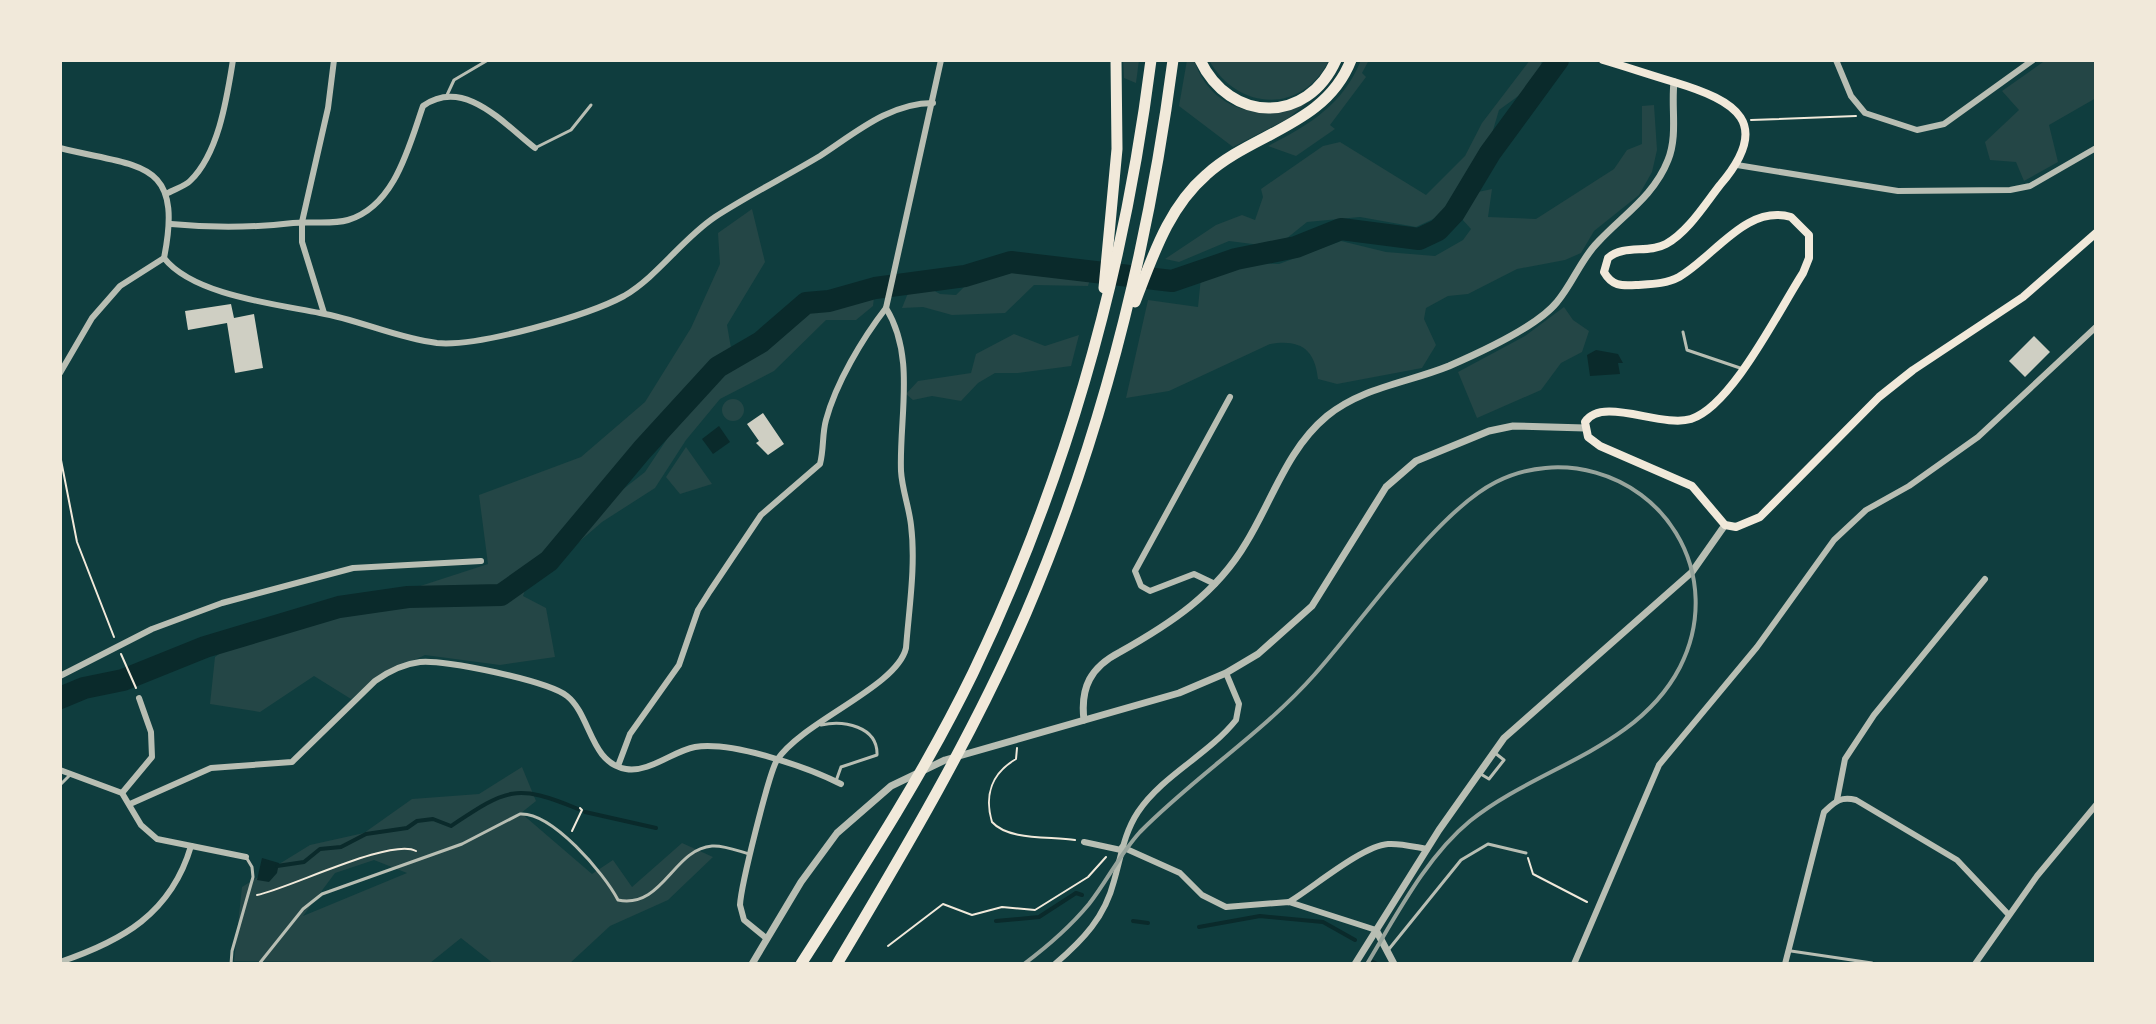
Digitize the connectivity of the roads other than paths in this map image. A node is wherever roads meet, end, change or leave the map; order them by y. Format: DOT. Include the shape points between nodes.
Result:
graph roads {
  1 [pos="233,60"];
  2 [pos="334,60"];
  3 [pos="488,60"];
  4 [pos="941,60"];
  5 [pos="1116,60"];
  6 [pos="1151,60"];
  7 [pos="1173,60"];
  8 [pos="1200,60"];
  9 [pos="1336,60"];
  10 [pos="1351,60"];
  11 [pos="1603,60"];
  12 [pos="1836,60"];
  13 [pos="2033,60"];
  14 [pos="1674,82"];
  15 [pos="447,95"];
  16 [pos="933,103"];
  17 [pos="591,105"];
  18 [pos="60,148"];
  19 [pos="535,148"];
  20 [pos="2096,148"];
  21 [pos="1737,165"];
  22 [pos="168,193"];
  23 [pos="302,222"];
  24 [pos="171,224"];
  25 [pos="2096,233"];
  26 [pos="164,258"];
  27 [pos="886,308"];
  28 [pos="324,313"];
  29 [pos="2096,327"];
  30 [pos="1683,332"];
  31 [pos="1099,333"];
  32 [pos="1119,343"];
  33 [pos="1743,369"];
  34 [pos="60,373"];
  35 [pos="1230,397"];
  36 [pos="1585,428"];
  37 [pos="1725,525"];
  38 [pos="481,561"];
  39 [pos="1985,579"];
  40 [pos="1215,584"];
  41 [pos="1226,673"];
  42 [pos="60,676"];
  43 [pos="138,696"];
  44 [pos="1084,720"];
  45 [pos="813,727"];
  46 [pos="1494,752"];
  47 [pos="776,762"];
  48 [pos="618,766"];
  49 [pos="60,770"];
  50 [pos="1479,773"];
  51 [pos="71,774"];
  52 [pos="838,782"];
  53 [pos="60,785"];
  54 [pos="122,793"];
  55 [pos="1837,800"];
  56 [pos="130,804"];
  57 [pos="2096,805"];
  58 [pos="1084,842"];
  59 [pos="191,846"];
  60 [pos="1122,848"];
  61 [pos="1427,849"];
  62 [pos="1526,853"];
  63 [pos="752,855"];
  64 [pos="246,857"];
  65 [pos="1289,902"];
  66 [pos="2008,914"];
  67 [pos="1376,930"];
  68 [pos="766,938"];
  69 [pos="1787,950"];
  70 [pos="1386,952"];
  71 [pos="60,962"];
  72 [pos="1872,963"];
  73 [pos="231,964"];
  74 [pos="259,964"];
  75 [pos="752,964"];
  76 [pos="801,964"];
  77 [pos="837,964"];
  78 [pos="1055,964"];
  79 [pos="1355,964"];
  80 [pos="1394,964"];
  81 [pos="1574,964"];
  82 [pos="1785,964"];
  83 [pos="1975,964"];
  1 -- 22 [label="street" via="228,94 206,159 189,182"];
  2 -- 23 [label="street"];
  3 -- 15 [label="lane" via="454,80"];
  4 -- 16 [label="street"];
  5 -- 31 [label="highway" via="1116,172"];
  6 -- 31 [label="highway" via="1126,215"];
  7 -- 32 [label="highway" via="1144,235"];
  8 -- 9 [label="highway" via="1225,94 1269,108 1295,103 1312,92"];
  10 -- 32 [label="highway" via="1323,101 1220,163 1181,203 1156,248"];
  11 -- 14 [label="main road"];
  12 -- 13 [label="street" via="1851,96 1865,113 1917,130 1944,124"];
  14 -- 21 [label="main road" via="1715,95 1736,112 1745,133"];
  14 -- 40 [label="street" via="1674,132 1667,163 1639,204 1596,243 1556,304 1464,359 1367,392 1326,417 1288,465 1246,543"];
  15 -- 19 [label="street" via="474,101"];
  15 -- 23 [label="street" via="423,106 406,161 369,208 348,220"];
  16 -- 27 [label="street"];
  16 -- 28 [label="street" via="908,105 864,126 713,219 624,296 577,313 469,343 382,333"];
  17 -- 19 [label="lane" via="571,130"];
  18 -- 22 [label="street" via="149,170"];
  20 -- 21 [label="street" via="2030,186 2010,190 1898,191"];
  21 -- 33 [label="main road" via="1673,239 1656,248 1617,251 1604,267 1617,285 1661,283 1684,274 1758,218 1782,215 1799,221 1811,243 1807,265"];
  22 -- 24 [label="street"];
  23 -- 24 [label="street" via="230,230"];
  23 -- 28 [label="street" via="302,242"];
  24 -- 26 [label="street"];
  25 -- 37 [label="main road" via="2023,297 1879,397 1760,517 1736,527"];
  26 -- 28 [label="street" via="174,271 225,292"];
  26 -- 34 [label="street" via="120,286 92,318"];
  27 -- 45 [label="street" via="895,323 906,394 901,476 912,549 904,658"];
  27 -- 48 [label="street" via="833,402 820,464 761,515 718,579 698,610 679,665 624,743"];
  29 -- 81 [label="street" via="1978,437 1866,510 1834,540 1757,647 1659,765"];
  30 -- 33 [label="lane" via="1687,350"];
  31 -- 76 [label="highway" via="1042,515 972,674 903,802"];
  32 -- 77 [label="highway" via="1064,518 1000,669"];
  33 -- 36 [label="main road" via="1723,397 1691,419 1664,422 1609,410 1590,415"];
  35 -- 40 [label="street" via="1135,576 1150,591 1194,574"];
  36 -- 37 [label="main road" via="1600,446 1697,490"];
  36 -- 41 [label="street" via="1513,426 1416,461 1386,487 1312,606 1258,654"];
  37 -- 46 [label="street" via="1692,572 1520,722"];
  38 -- 42 [label="street" via="353,568 222,603 152,629"];
  39 -- 55 [label="street" via="1874,715 1845,759"];
  40 -- 44 [label="street" via="1167,626 1095,668 1085,686"];
  41 -- 44 [label="street" via="1179,693"];
  41 -- 60 [label="street" via="1239,704 1236,720 1145,801"];
  43 -- 54 [label="street" via="151,732 152,757"];
  44 -- 68 [label="street" via="945,760 882,793 837,833"];
  45 -- 47 [label="street"];
  45 -- 52 [label="lane" via="851,724 868,732 878,750 877,755 841,767"];
  46 -- 50 [label="street"];
  46 -- 50 [label="lane" via="1504,760 1489,779"];
  47 -- 48 [label="street" via="714,746 676,753 643,767"];
  47 -- 52 [label="street"];
  47 -- 63 [label="street"];
  48 -- 56 [label="street" via="602,754 577,708 560,692 523,679 420,662 375,681 292,762 211,768"];
  49 -- 51 [label="street"];
  50 -- 61 [label="street"];
  51 -- 53 [label="lane"];
  51 -- 54 [label="street"];
  54 -- 56 [label="street"];
  55 -- 66 [label="street" via="1856,800 1957,860"];
  55 -- 69 [label="street" via="1824,812 1816,834"];
  56 -- 59 [label="street" via="148,833"];
  57 -- 66 [label="street"];
  58 -- 60 [label="street"];
  59 -- 64 [label="street"];
  59 -- 71 [label="street" via="188,859 141,923 108,946"];
  60 -- 65 [label="street" via="1180,873 1202,895 1226,907"];
  60 -- 78 [label="street" via="1099,918"];
  61 -- 65 [label="street" via="1390,843 1366,849"];
  61 -- 67 [label="street"];
  62 -- 70 [label="lane" via="1488,844 1461,860"];
  63 -- 68 [label="street" via="740,910 747,925"];
  63 -- 74 [label="lane" via="706,847 652,893 628,902 618,900 605,879 540,817 520,814 462,844 314,899"];
  64 -- 73 [label="lane" via="253,870"];
  65 -- 67 [label="street"];
  66 -- 83 [label="street"];
  67 -- 70 [label="street"];
  67 -- 79 [label="street"];
  68 -- 75 [label="street"];
  69 -- 72 [label="lane"];
  69 -- 82 [label="street"];
  70 -- 80 [label="street"];
}
